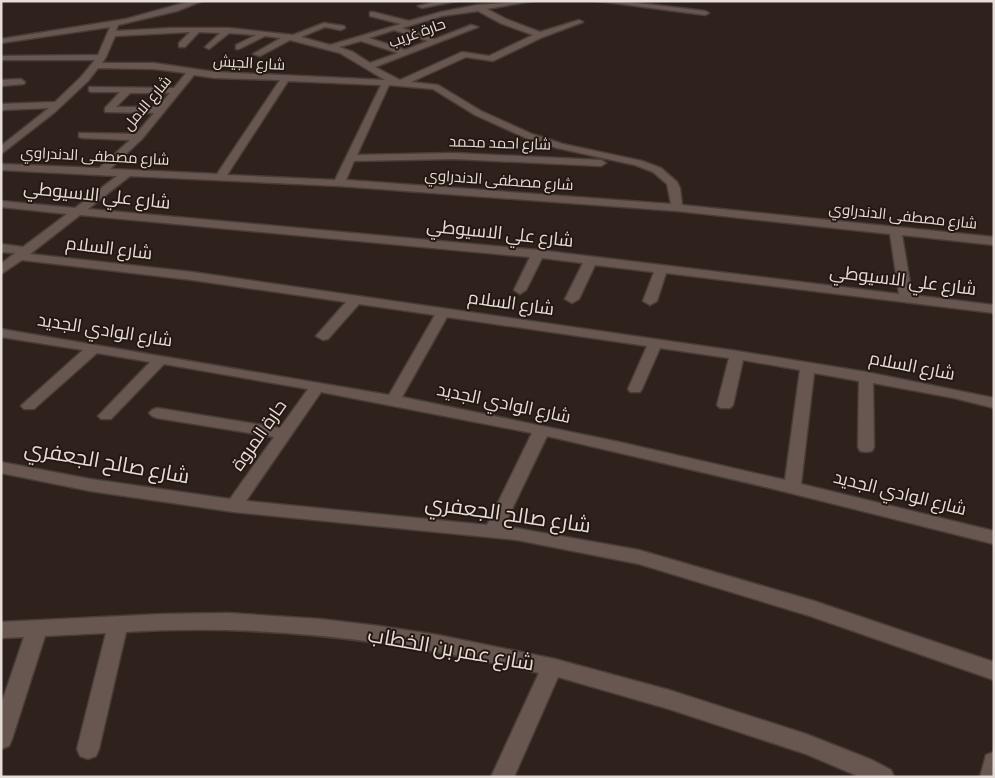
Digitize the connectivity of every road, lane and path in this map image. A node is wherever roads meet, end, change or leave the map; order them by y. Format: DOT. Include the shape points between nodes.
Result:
graph roads {
  1 [pos="199,1"];
  2 [pos="454,1"];
  3 [pos="469,1"];
  4 [pos="529,1"];
  5 [pos="601,1"];
  6 [pos="422,6"];
  7 [pos="480,8"];
  8 [pos="706,13"];
  9 [pos="373,14"];
  10 [pos="495,16"];
  11 [pos="564,20"];
  12 [pos="502,21"];
  13 [pos="579,22"];
  14 [pos="407,24"];
  15 [pos="474,27"];
  16 [pos="340,28"];
  17 [pos="394,28"];
  18 [pos="114,29"];
  19 [pos="197,30"];
  20 [pos="526,30"];
  21 [pos="226,31"];
  22 [pos="263,34"];
  23 [pos="517,35"];
  24 [pos="540,35"];
  25 [pos="291,38"];
  26 [pos="361,38"];
  27 [pos="1,41"];
  28 [pos="435,41"];
  29 [pos="182,45"];
  30 [pos="209,47"];
  31 [pos="239,47"];
  32 [pos="331,47"];
  33 [pos="404,52"];
  34 [pos="257,54"];
  35 [pos="102,57"];
  36 [pos="1,58"];
  37 [pos="96,65"];
  38 [pos="369,66"];
  39 [pos="192,72"];
  40 [pos="284,78"];
  41 [pos="21,82"];
  42 [pos="1,83"];
  43 [pos="386,83"];
  44 [pos="402,83"];
  45 [pos="92,89"];
  46 [pos="128,89"];
  47 [pos="178,90"];
  48 [pos="52,95"];
  49 [pos="68,95"];
  50 [pos="22,105"];
  51 [pos="56,105"];
  52 [pos="1,107"];
  53 [pos="162,110"];
  54 [pos="1,119"];
  55 [pos="82,135"];
  56 [pos="139,137"];
  57 [pos="1,151"];
  58 [pos="352,158"];
  59 [pos="1,166"];
  60 [pos="647,166"];
  61 [pos="101,172"];
  62 [pos="126,174"];
  63 [pos="221,176"];
  64 [pos="339,183"];
  65 [pos="1,204"];
  66 [pos="676,208"];
  67 [pos="78,212"];
  68 [pos="895,231"];
  69 [pos="994,241"];
  70 [pos="1,248"];
  71 [pos="23,254"];
  72 [pos="538,254"];
  73 [pos="591,260"];
  74 [pos="662,268"];
  75 [pos="1,270"];
  76 [pos="520,290"];
  77 [pos="906,297"];
  78 [pos="572,299"];
  79 [pos="355,300"];
  80 [pos="650,301"];
  81 [pos="994,309"];
  82 [pos="444,313"];
  83 [pos="1,333"];
  84 [pos="323,336"];
  85 [pos="656,343"];
  86 [pos="94,348"];
  87 [pos="737,355"];
  88 [pos="161,359"];
  89 [pos="808,366"];
  90 [pos="866,376"];
  91 [pos="317,387"];
  92 [pos="635,389"];
  93 [pos="393,400"];
  94 [pos="994,403"];
  95 [pos="725,404"];
  96 [pos="29,406"];
  97 [pos="157,413"];
  98 [pos="106,416"];
  99 [pos="541,431"];
  100 [pos="285,434"];
  101 [pos="866,448"];
  102 [pos="1,467"];
  103 [pos="792,486"];
  104 [pos="234,506"];
  105 [pos="493,531"];
  106 [pos="994,538"];
  107 [pos="118,625"];
  108 [pos="37,629"];
  109 [pos="1,630"];
  110 [pos="552,668"];
  111 [pos="994,671"];
  112 [pos="1,739"];
  113 [pos="88,749"];
  114 [pos="994,762"];
  115 [pos="502,777"];
  116 [pos="883,777"];
  117 [pos="991,777"];
  1 -- 18 [label="street"];
  2 -- 6 [label="street"];
  3 -- 7 [label="street"];
  4 -- 7 [label="street"];
  5 -- 8 [label="street"];
  7 -- 10 [label="street"];
  7 -- 14 [label="street"];
  9 -- 14 [label="street"];
  10 -- 12 [label="street"];
  10 -- 12 [label="street" via="516,16"];
  11 -- 20 [label="street"];
  12 -- 20 [label="street"];
  13 -- 24 [label="street"];
  14 -- 17 [label="street"];
  15 -- 28 [label="street, حارة غريب"];
  16 -- 25 [label="street" via="326,24"];
  17 -- 26 [label="street"];
  17 -- 28 [label="street"];
  18 -- 19 [label="street"];
  18 -- 27 [label="street"];
  18 -- 35 [label="street"];
  19 -- 21 [label="street"];
  19 -- 29 [label="street"];
  20 -- 23 [label="street"];
  20 -- 24 [label="street"];
  21 -- 22 [label="street"];
  21 -- 30 [label="street"];
  22 -- 25 [label="street"];
  22 -- 31 [label="street"];
  24 -- 44 [label="street" via="490,58 465,54"];
  25 -- 32 [label="street"];
  25 -- 34 [label="street"];
  26 -- 32 [label="street"];
  26 -- 33 [label="street"];
  28 -- 33 [label="street, حارة غريب"];
  32 -- 38 [label="street"];
  33 -- 38 [label="street, حارة غريب"];
  35 -- 36 [label="street"];
  35 -- 37 [label="street"];
  37 -- 39 [label="street, شارع الجيش" via="154,66"];
  37 -- 49 [label="street"];
  38 -- 44 [label="street"];
  39 -- 40 [label="street, شارع الجيش"];
  39 -- 47 [label="street, شارع الامل"];
  40 -- 43 [label="street, شارع الجيش"];
  40 -- 63 [label="street"];
  41 -- 42 [label="street"];
  43 -- 44 [label="street, شارع الجيش"];
  43 -- 58 [label="street"];
  44 -- 60 [label="street" via="436,87 478,113 528,136"];
  45 -- 46 [label="street"];
  46 -- 47 [label="street"];
  46 -- 53 [label="street" via="108,110"];
  47 -- 53 [label="street, شارع الامل"];
  48 -- 49 [label="street"];
  49 -- 51 [label="street"];
  50 -- 51 [label="street"];
  50 -- 52 [label="street"];
  50 -- 54 [label="street"];
  51 -- 57 [label="street"];
  53 -- 56 [label="street, شارع الامل"];
  55 -- 56 [label="street"];
  56 -- 61 [label="street, شارع الامل"];
  58 -- 60 [label="street, شارع احمد محمد" via="454,156"];
  58 -- 64 [label="street"];
  59 -- 61 [label="street, شارع مصطفى الدندراوي"];
  60 -- 66 [label="street" via="672,182"];
  61 -- 62 [label="street, شارع مصطفى الدندراوي"];
  62 -- 63 [label="street, شارع مصطفى الدندراوي"];
  62 -- 67 [label="street"];
  63 -- 64 [label="street, شارع مصطفى الدندراوي"];
  64 -- 66 [label="street, شارع مصطفى الدندراوي"];
  65 -- 67 [label="street, شارع علي الاسيوطي"];
  66 -- 68 [label="street, شارع مصطفى الدندراوي"];
  67 -- 71 [label="street"];
  67 -- 72 [label="street, شارع علي الاسيوطي"];
  68 -- 69 [label="street, شارع مصطفى الدندراوي"];
  68 -- 77 [label="street"];
  70 -- 71 [label="street, شارع السلام"];
  71 -- 75 [label="street"];
  71 -- 79 [label="street, شارع السلام"];
  72 -- 73 [label="street, شارع علي الاسيوطي"];
  72 -- 76 [label="street"];
  73 -- 74 [label="street, شارع علي الاسيوطي"];
  73 -- 78 [label="street"];
  74 -- 77 [label="street, شارع علي الاسيوطي"];
  74 -- 80 [label="street"];
  77 -- 81 [label="street, شارع علي الاسيوطي"];
  79 -- 82 [label="street, شارع السلام"];
  79 -- 84 [label="street"];
  82 -- 85 [label="street, شارع السلام"];
  82 -- 93 [label="street"];
  83 -- 86 [label="street, شارع الوادي الجديد"];
  85 -- 87 [label="street, شارع السلام"];
  85 -- 92 [label="street"];
  86 -- 88 [label="street, شارع الوادي الجديد"];
  86 -- 96 [label="street"];
  87 -- 89 [label="street, شارع السلام"];
  87 -- 95 [label="street"];
  88 -- 91 [label="street, شارع الوادي الجديد"];
  88 -- 98 [label="street"];
  89 -- 90 [label="street, شارع السلام"];
  89 -- 103 [label="street"];
  90 -- 94 [label="street, شارع السلام"];
  90 -- 101 [label="street"];
  91 -- 93 [label="street, شارع الوادي الجديد"];
  91 -- 100 [label="street, حارة المروة"];
  93 -- 99 [label="street, شارع الوادي الجديد"];
  97 -- 100 [label="street"];
  99 -- 103 [label="street, شارع الوادي الجديد"];
  99 -- 105 [label="street"];
  100 -- 104 [label="street, حارة المروة"];
  102 -- 104 [label="street, شارع صالح الجعفري" via="90,485"];
  103 -- 106 [label="street, شارع الوادي الجديد"];
  104 -- 105 [label="street, شارع صالح الجعفري"];
  105 -- 111 [label="street, شارع صالح الجعفري" via="639,557 814,608"];
  107 -- 108 [label="street, شارع عمر بن الخطاب"];
  107 -- 110 [label="street, شارع عمر بن الخطاب" via="199,621 328,628 472,649"];
  107 -- 113 [label="street"];
  108 -- 109 [label="street, شارع عمر بن الخطاب"];
  108 -- 112 [label="street"];
  110 -- 115 [label="street"];
  110 -- 116 [label="street, شارع عمر بن الخطاب" via="671,700 838,757"];
  114 -- 117 [label="street"];
}
